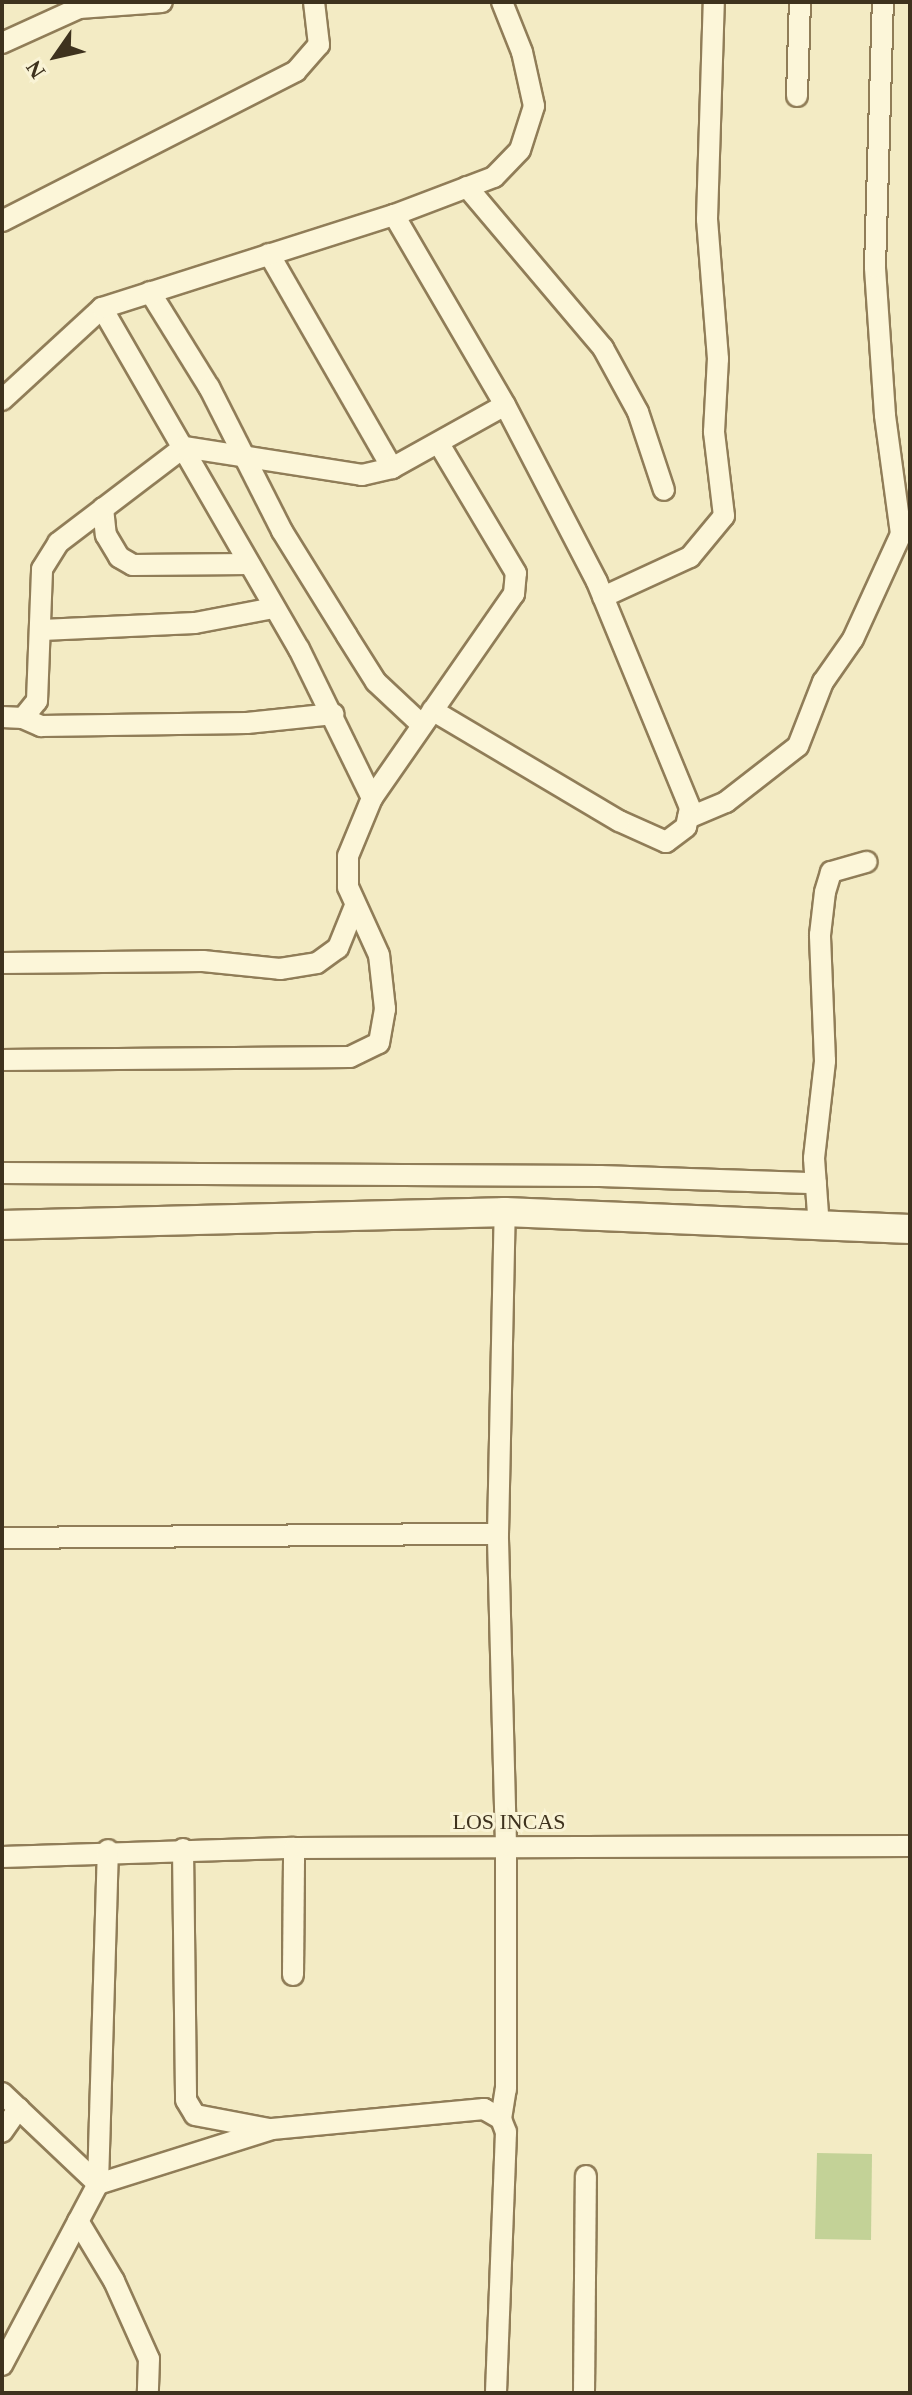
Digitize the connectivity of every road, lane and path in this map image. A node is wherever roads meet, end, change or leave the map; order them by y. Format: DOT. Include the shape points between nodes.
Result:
graph roads {
  1 [pos="162,2"];
  2 [pos="314,2"];
  3 [pos="502,2"];
  4 [pos="714,2"];
  5 [pos="800,2"];
  6 [pos="883,2"];
  7 [pos="2,43"];
  8 [pos="797,96"];
  9 [pos="467,187"];
  10 [pos="394,215"];
  11 [pos="2,221"];
  12 [pos="269,254"];
  13 [pos="150,292"];
  14 [pos="102,308"];
  15 [pos="2,400"];
  16 [pos="505,405"];
  17 [pos="439,444"];
  18 [pos="184,447"];
  19 [pos="241,452"];
  20 [pos="392,468"];
  21 [pos="664,490"];
  22 [pos="103,508"];
  23 [pos="249,564"];
  24 [pos="603,597"];
  25 [pos="274,608"];
  26 [pos="42,630"];
  27 [pos="334,714"];
  28 [pos="12,717"];
  29 [pos="427,718"];
  30 [pos="372,798"];
  31 [pos="688,818"];
  32 [pos="867,862"];
  33 [pos="355,906"];
  34 [pos="2,963"];
  35 [pos="2,1060"];
  36 [pos="2,1173"];
  37 [pos="816,1183"];
  38 [pos="505,1212"];
  39 [pos="2,1225"];
  40 [pos="819,1228"];
  41 [pos="910,1229"];
  42 [pos="498,1534"];
  43 [pos="2,1538"];
  44 [pos="506,1845"];
  45 [pos="910,1846"];
  46 [pos="294,1848"];
  47 [pos="183,1849"];
  48 [pos="108,1850"];
  49 [pos="2,1857"];
  50 [pos="293,1975"];
  51 [pos="2,2093"];
  52 [pos="19,2108"];
  53 [pos="501,2119"];
  54 [pos="272,2129"];
  55 [pos="2,2132"];
  56 [pos="586,2176"];
  57 [pos="98,2184"];
  58 [pos="78,2221"];
  59 [pos="2,2365"];
  60 [pos="148,2393"];
  61 [pos="496,2393"];
  62 [pos="584,2393"];
  1 -- 7 [label="street" via="79,8"];
  2 -- 11 [label="street" via="319,45 296,71"];
  3 -- 9 [label="street" via="522,52 534,106 520,150 494,177"];
  4 -- 24 [label="street" via="707,219 718,359 714,432 724,516 690,557"];
  5 -- 8 [label="street"];
  6 -- 31 [label="street" via="875,267 885,415 901,534 853,639 823,682 798,746 726,802"];
  9 -- 10 [label="street"];
  9 -- 21 [label="street" via="603,348 638,412"];
  10 -- 12 [label="street"];
  10 -- 16 [label="street"];
  12 -- 13 [label="street"];
  12 -- 20 [label="street"];
  13 -- 14 [label="street"];
  13 -- 19 [label="street" via="209,387"];
  14 -- 15 [label="street"];
  14 -- 18 [label="street"];
  16 -- 17 [label="street"];
  16 -- 24 [label="street"];
  17 -- 20 [label="street"];
  17 -- 29 [label="street" via="516,573 514,594"];
  18 -- 19 [label="street"];
  18 -- 22 [label="street"];
  18 -- 23 [label="street"];
  19 -- 20 [label="street" via="362,475"];
  19 -- 29 [label="street" via="282,531 376,682"];
  22 -- 23 [label="street" via="106,535 119,557 133,565"];
  22 -- 26 [label="street" via="58,543 42,569"];
  23 -- 25 [label="street"];
  24 -- 31 [label="street" via="690,808"];
  25 -- 26 [label="street" via="195,623"];
  25 -- 27 [label="street"];
  26 -- 28 [label="street" via="37,701"];
  27 -- 28 [label="street" via="247,723 41,726"];
  27 -- 30 [label="street"];
  29 -- 30 [label="street"];
  29 -- 31 [label="street" via="666,842 686,827"];
  30 -- 33 [label="street" via="348,856"];
  32 -- 37 [label="street" via="831,872 825,892 820,935 825,1061 815,1123"];
  33 -- 34 [label="street" via="338,948 317,963 280,969 203,961"];
  33 -- 35 [label="street" via="379,955 385,1009 379,1043 367,1053"];
  36 -- 37 [label="street" via="600,1176"];
  37 -- 40 [label="street"];
  38 -- 39 [label="street"];
  38 -- 40 [label="street"];
  38 -- 42 [label="street"];
  40 -- 41 [label="street"];
  42 -- 43 [label="street"];
  42 -- 44 [label="street"];
  44 -- 45 [label="street, LOS INCAS"];
  44 -- 46 [label="street, LOS INCAS"];
  44 -- 53 [label="street" via="506,2089"];
  46 -- 47 [label="street, LOS INCAS"];
  46 -- 50 [label="street"];
  47 -- 48 [label="street, LOS INCAS"];
  47 -- 54 [label="street" via="186,2100 195,2115"];
  48 -- 49 [label="street, LOS INCAS"];
  48 -- 57 [label="street"];
  51 -- 52 [label="street"];
  52 -- 55 [label="street"];
  52 -- 57 [label="street"];
  53 -- 54 [label="street" via="484,2109"];
  53 -- 61 [label="street" via="506,2132"];
  54 -- 57 [label="street"];
  56 -- 62 [label="street"];
  57 -- 58 [label="street"];
  58 -- 59 [label="street"];
  58 -- 60 [label="street" via="114,2281 149,2359"];
}
